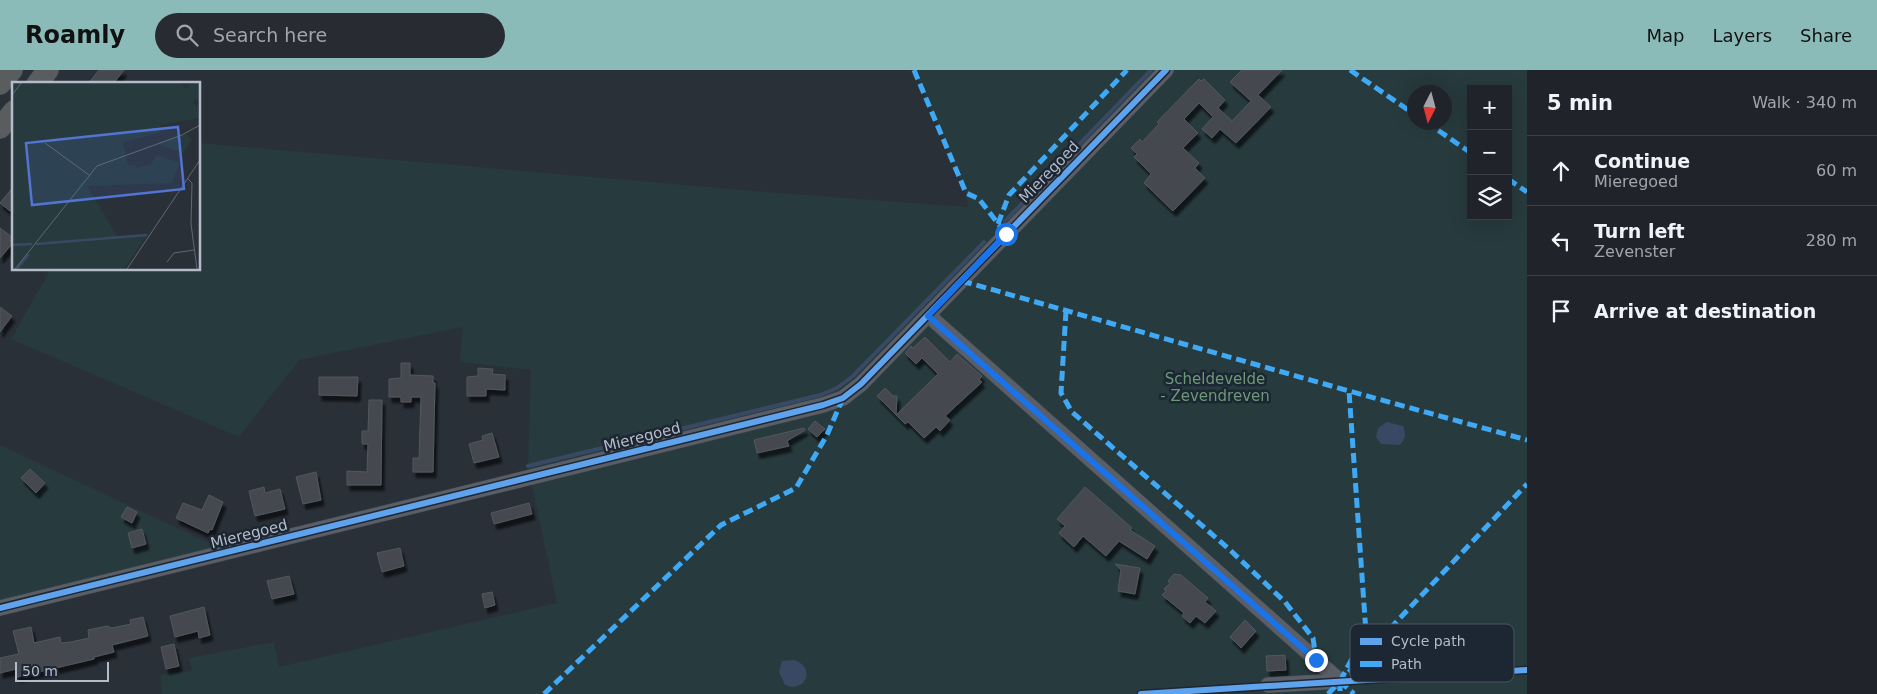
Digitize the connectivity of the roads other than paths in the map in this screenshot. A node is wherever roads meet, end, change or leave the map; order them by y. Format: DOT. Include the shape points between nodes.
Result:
graph roads {
  1 [pos="12,70"];
  2 [pos="48,70"];
  3 [pos="1166,70"];
  4 [pos="39,82"];
  5 [pos="0,84"];
  6 [pos="12,114"];
  7 [pos="0,128"];
  8 [pos="928,316"];
  9 [pos="0,608"];
  10 [pos="1268,685"];
  1 -- 5 [label="highway"];
  2 -- 4 [label="highway"];
  3 -- 8 [label="street, Mieregoed"];
  6 -- 7 [label="highway"];
  8 -- 9 [label="street, Mieregoed" via="860,384 843,398 824,405"];
  8 -- 10 [label="street" via="1340,681"];
}
